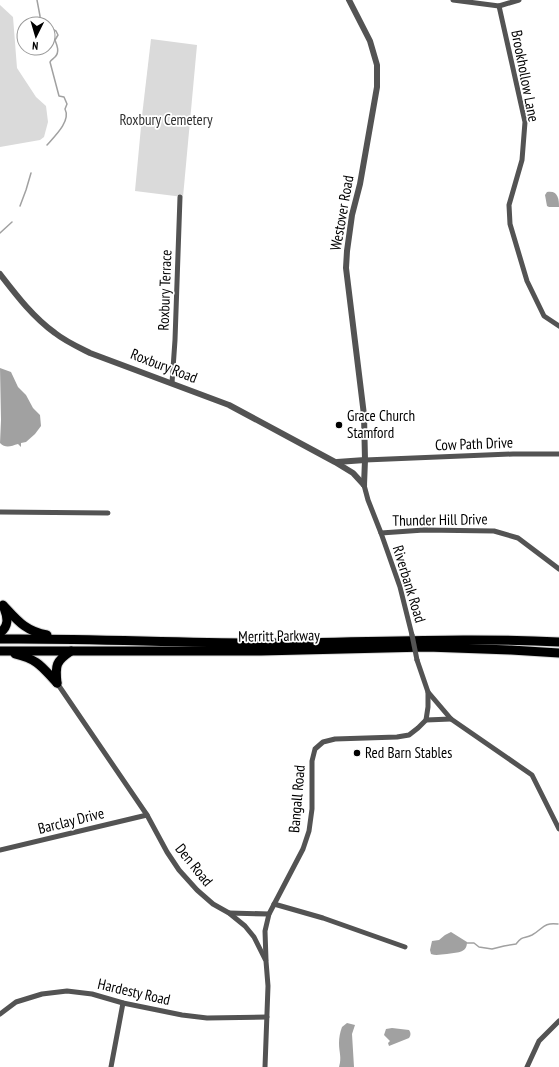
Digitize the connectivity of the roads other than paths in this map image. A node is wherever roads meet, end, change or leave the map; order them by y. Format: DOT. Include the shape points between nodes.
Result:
graph roads {
  1 [pos="349,0"];
  2 [pos="453,0"];
  3 [pos="519,0"];
  4 [pos="499,6"];
  5 [pos="180,197"];
  6 [pos="0,274"];
  7 [pos="559,326"];
  8 [pos="172,383"];
  9 [pos="559,454"];
  10 [pos="365,460"];
  11 [pos="335,462"];
  12 [pos="364,485"];
  13 [pos="0,512"];
  14 [pos="108,513"];
  15 [pos="381,533"];
  16 [pos="559,569"];
  17 [pos="2,603"];
  18 [pos="0,633"];
  19 [pos="68,638"];
  20 [pos="0,639"];
  21 [pos="559,642"];
  22 [pos="1,651"];
  23 [pos="71,651"];
  24 [pos="559,653"];
  25 [pos="57,683"];
  26 [pos="428,692"];
  27 [pos="451,719"];
  28 [pos="426,720"];
  29 [pos="147,815"];
  30 [pos="559,829"];
  31 [pos="0,850"];
  32 [pos="274,904"];
  33 [pos="229,913"];
  34 [pos="269,914"];
  35 [pos="405,947"];
  36 [pos="266,961"];
  37 [pos="123,1003"];
  38 [pos="0,1014"];
  39 [pos="267,1017"];
  40 [pos="559,1021"];
  41 [pos="111,1067"];
  42 [pos="265,1067"];
  43 [pos="527,1067"];
  1 -- 10 [label="street, Westover Road" via="370,41 377,65 377,87 352,215 346,268 364,415"];
  2 -- 4 [label="street"];
  3 -- 4 [label="street"];
  4 -- 7 [label="street, Brookhollow Lane" via="525,122 522,160 509,205 510,224 527,282 544,316"];
  5 -- 8 [label="street, Roxbury Terrace"];
  6 -- 8 [label="street, Roxbury Road" via="30,311 55,334 90,353"];
  8 -- 11 [label="street, Roxbury Road" via="229,405"];
  9 -- 10 [label="street, Cow Path Drive"];
  10 -- 11 [label="street"];
  10 -- 12 [label="street, Westover Road"];
  11 -- 12 [label="street, Roxbury Road" via="353,473"];
  12 -- 15 [label="street, Riverbank Road"];
  13 -- 14 [label="street"];
  15 -- 16 [label="street, Thunder Hill Drive" via="424,530 494,531 518,538"];
  15 -- 26 [label="street, Riverbank Road, bridge" via="400,587"];
  17 -- 18 [label="highway" via="7,623"];
  17 -- 19 [label="highway" via="27,629"];
  19 -- 20 [label="highway, Merritt Parkway"];
  19 -- 21 [label="highway, Merritt Parkway" via="263,643 427,640"];
  22 -- 23 [label="highway, Merritt Parkway"];
  22 -- 25 [label="highway" via="37,662"];
  23 -- 24 [label="highway, Merritt Parkway" via="261,651 427,647"];
  23 -- 25 [label="highway" via="57,664"];
  25 -- 29 [label="street, Den Road"];
  26 -- 27 [label="street, Riverbank Road"];
  26 -- 28 [label="street, Riverbank Road"];
  27 -- 28 [label="street"];
  27 -- 30 [label="street, Riverbank Road" via="532,775"];
  28 -- 32 [label="street, Bangall Road" via="409,735 335,739 323,742 315,749 312,761 312,809 309,831 303,849"];
  29 -- 31 [label="street, Barclay Drive"];
  29 -- 33 [label="street, Den Road" via="179,870 213,904"];
  32 -- 34 [label="street, Bangall Road"];
  32 -- 35 [label="street"];
  33 -- 34 [label="street"];
  33 -- 36 [label="street, Den Road" via="254,937"];
  34 -- 36 [label="street, Bangall Road" via="265,930"];
  36 -- 39 [label="street, Den Road"];
  37 -- 38 [label="street, Hardesty Road" via="92,994 68,991 42,994 16,1002"];
  37 -- 39 [label="street, Hardesty Road" via="207,1018"];
  37 -- 41 [label="street"];
  39 -- 42 [label="street, Den Road"];
  40 -- 43 [label="street" via="539,1041"];
}
